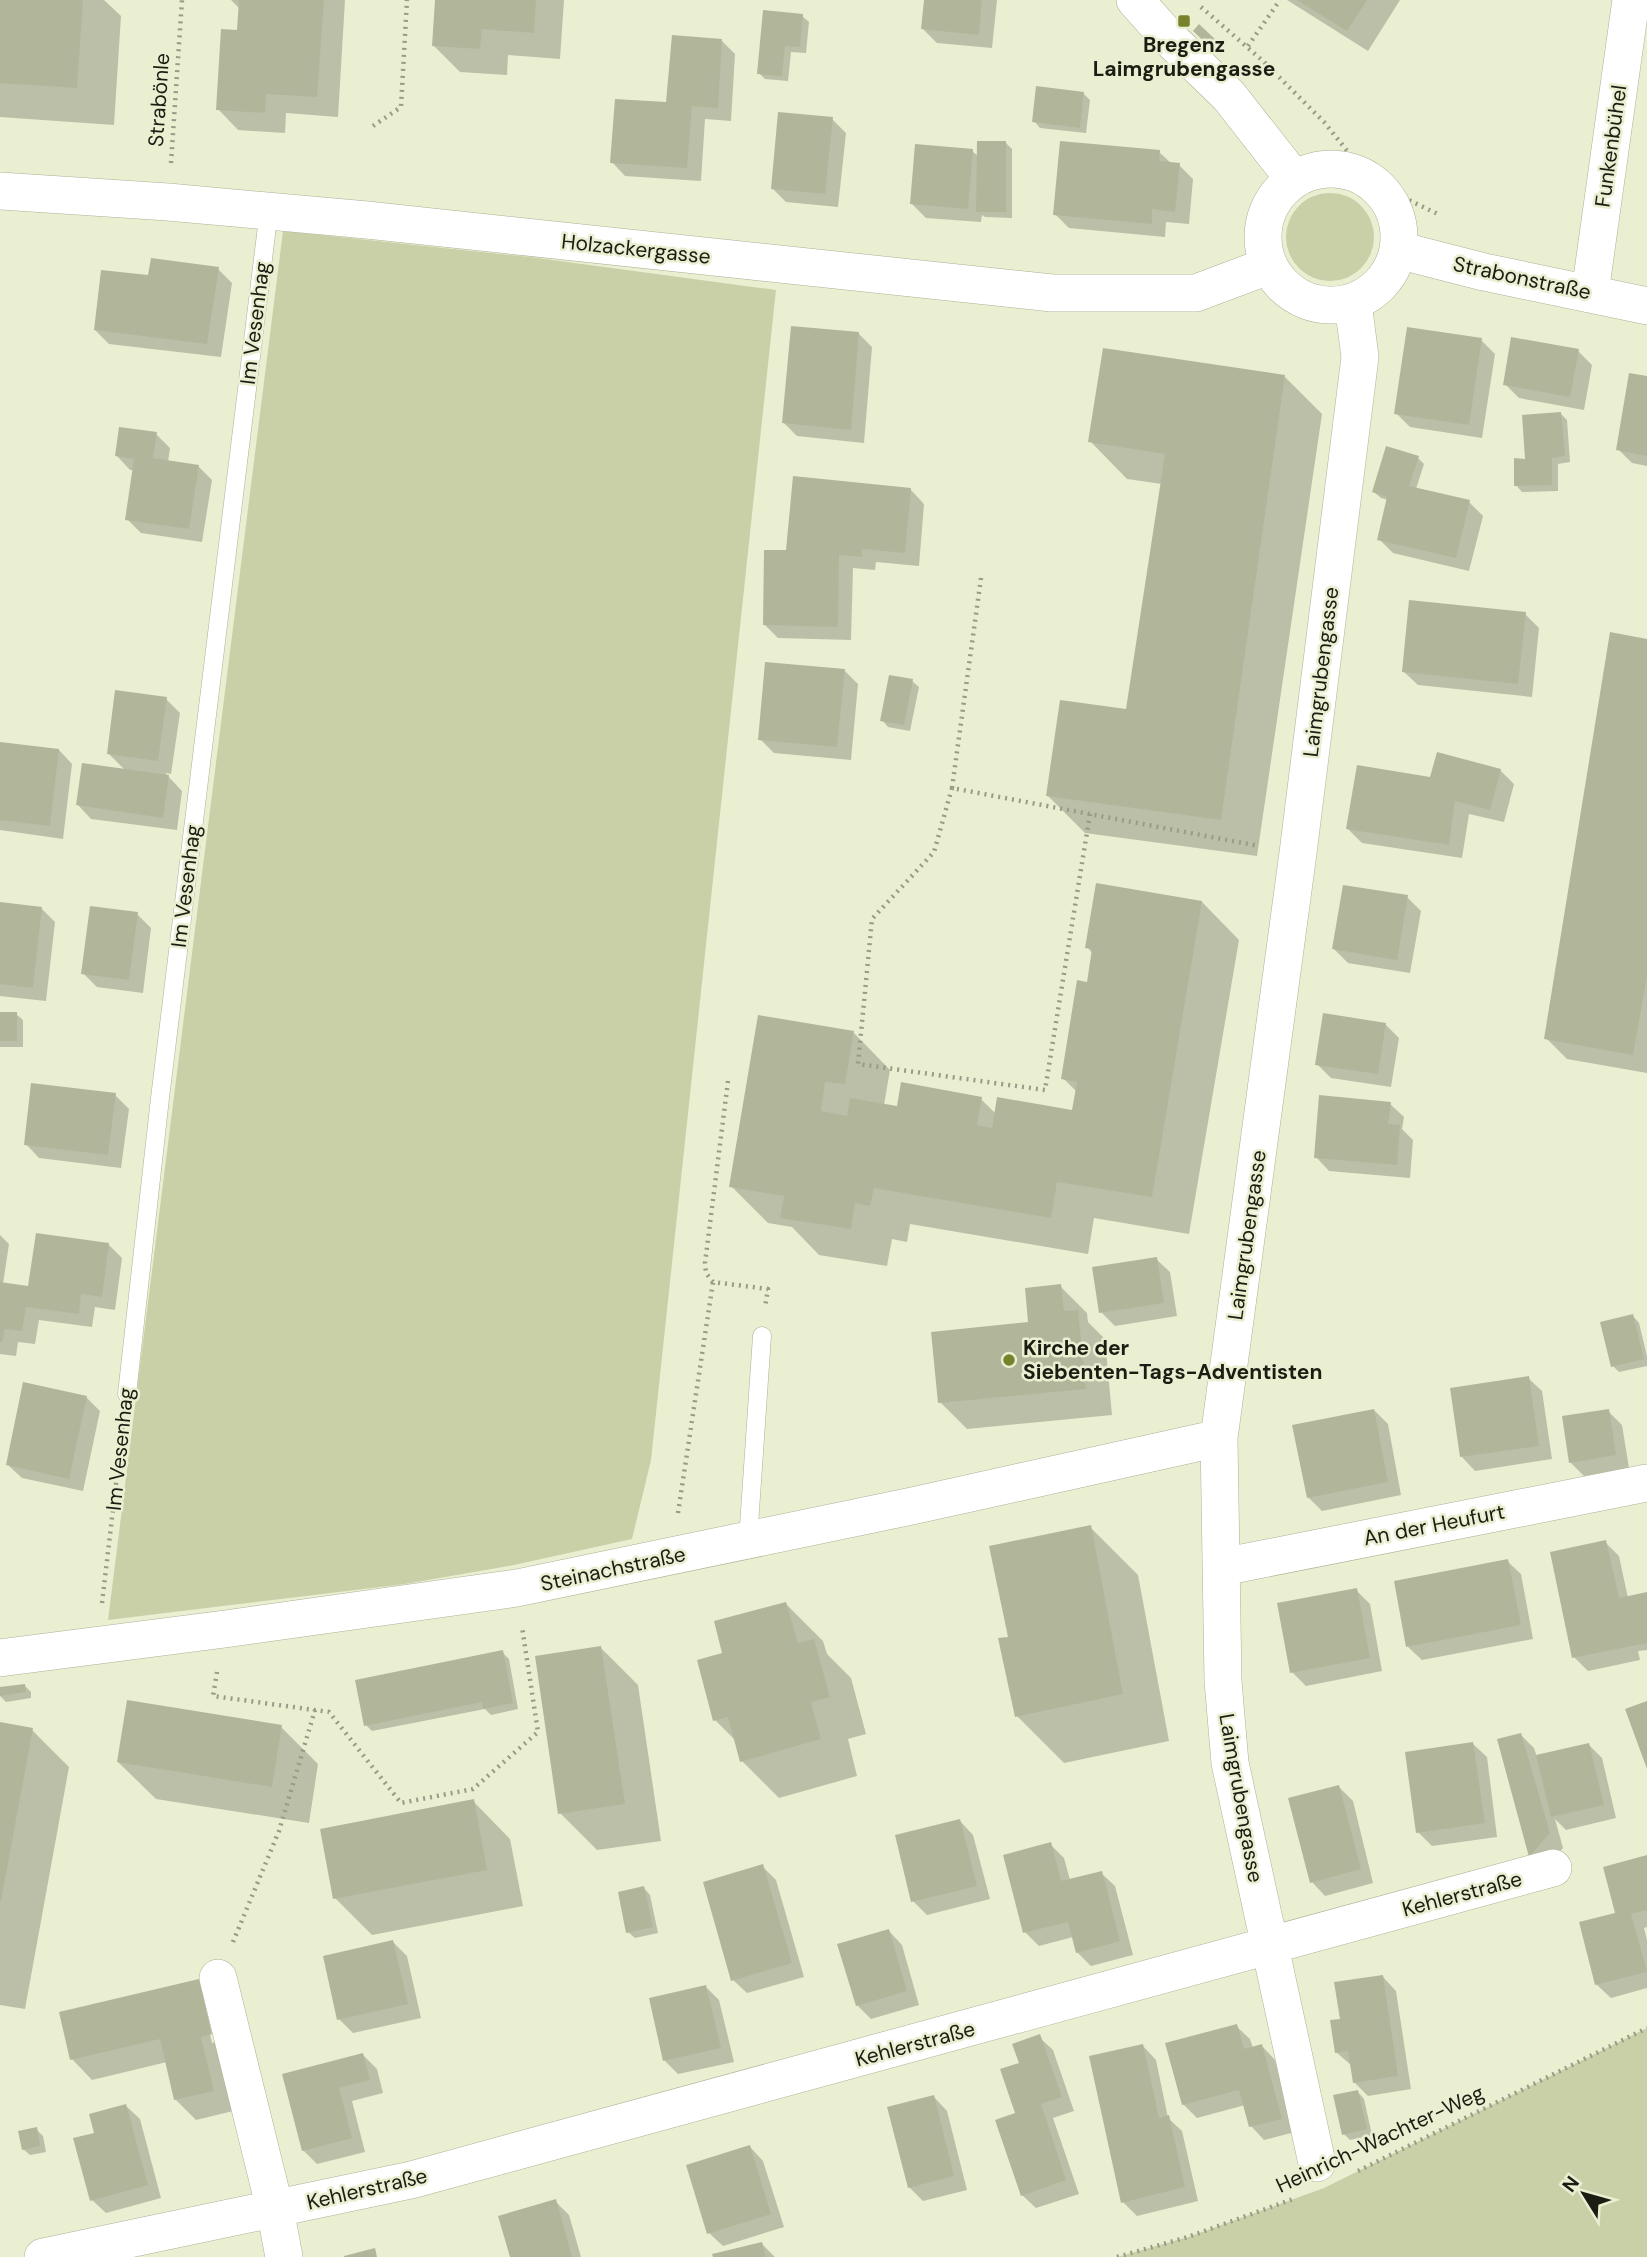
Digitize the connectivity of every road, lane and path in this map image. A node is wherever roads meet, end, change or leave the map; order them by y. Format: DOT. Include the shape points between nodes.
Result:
graph roads {
  1 [pos="182,0"];
  2 [pos="407,0"];
  3 [pos="1135,0"];
  4 [pos="1192,0"];
  5 [pos="1280,0"];
  6 [pos="1631,0"];
  7 [pos="1248,46"];
  8 [pos="373,126"];
  9 [pos="1294,179"];
  10 [pos="1373,183"];
  11 [pos="0,191"];
  12 [pos="168,202"];
  13 [pos="269,210"];
  14 [pos="1398,250"];
  15 [pos="1268,266"];
  16 [pos="1590,293"];
  17 [pos="1353,303"];
  18 [pos="1647,306"];
  19 [pos="981,578"];
  20 [pos="952,788"];
  21 [pos="1090,814"];
  22 [pos="1298,853"];
  23 [pos="728,1081"];
  24 [pos="713,1282"];
  25 [pos="762,1336"];
  26 [pos="127,1394"];
  27 [pos="1219,1438"];
  28 [pos="1647,1483"];
  29 [pos="676,1526"];
  30 [pos="748,1540"];
  31 [pos="108,1562"];
  32 [pos="1222,1567"];
  33 [pos="517,1588"];
  34 [pos="225,1629"];
  35 [pos="0,1658"];
  36 [pos="315,1710"];
  37 [pos="1553,1868"];
  38 [pos="1270,1947"];
  39 [pos="218,1978"];
  40 [pos="1647,2028"];
  41 [pos="1333,2169"];
  42 [pos="1300,2197"];
  43 [pos="275,2209"];
  44 [pos="43,2257"];
  45 [pos="284,2257"];
  46 [pos="1117,2257"];
  1 -- 12 [label="path, Strabönle"];
  2 -- 8 [label="path" via="401,107"];
  3 -- 9 [label="street" via="1229,96"];
  4 -- 7 [label="path"];
  5 -- 7 [label="path"];
  6 -- 16 [label="street, Funkenbühel"];
  7 -- 10 [label="path" via="1324,122"];
  9 -- 10 [label="street" via="1313,170 1334,168"];
  9 -- 15 [label="street" via="1268,208 1262,247"];
  10 -- 14 [label="street" via="1395,213"];
  11 -- 12 [label="street, Holzackergasse"];
  12 -- 13 [label="street, Holzackergasse"];
  13 -- 15 [label="street, Holzackergasse" via="1052,293 1196,293"];
  13 -- 26 [label="lane, Im Vesenhag"];
  14 -- 16 [label="street, Strabonstraße"];
  14 -- 17 [label="street" via="1382,283"];
  15 -- 17 [label="street" via="1294,296 1312,304"];
  16 -- 18 [label="street, Strabonstraße"];
  17 -- 22 [label="street, Laimgrubengasse" via="1360,357"];
  19 -- 20 [label="path"];
  20 -- 21 [label="path"];
  20 -- 21 [label="path" via="934,852 872,919 858,1064 1045,1090"];
  21 -- 22 [label="path"];
  22 -- 27 [label="street, Laimgrubengasse"];
  23 -- 24 [label="path" via="705,1263"];
  24 -- 25 [label="path" via="768,1289"];
  24 -- 29 [label="path"];
  25 -- 30 [label="lane"];
  26 -- 31 [label="path, Im Vesenhag"];
  27 -- 30 [label="street, Steinachstraße"];
  27 -- 32 [label="street, Laimgrubengasse"];
  28 -- 32 [label="street, An der Heufurt"];
  30 -- 33 [label="street, Steinachstraße"];
  32 -- 38 [label="street, Laimgrubengasse" via="1223,1681 1230,1763"];
  33 -- 34 [label="street, Steinachstraße"];
  33 -- 36 [label="path" via="538,1732 473,1789 401,1803 329,1712"];
  34 -- 35 [label="street, Steinachstraße"];
  34 -- 36 [label="path" via="213,1696"];
  36 -- 39 [label="path" via="279,1831"];
  37 -- 38 [label="street, Kehlerstraße"];
  38 -- 41 [label="street, Laimgrubengasse"];
  38 -- 43 [label="street, Kehlerstraße" via="411,2180"];
  39 -- 43 [label="street"];
  40 -- 41 [label="path, Heinrich-Wachter-Weg"];
  42 -- 46 [label="path, Heinrich-Wachter-Weg"];
  43 -- 44 [label="street, Kehlerstraße"];
  43 -- 45 [label="street"];
}
